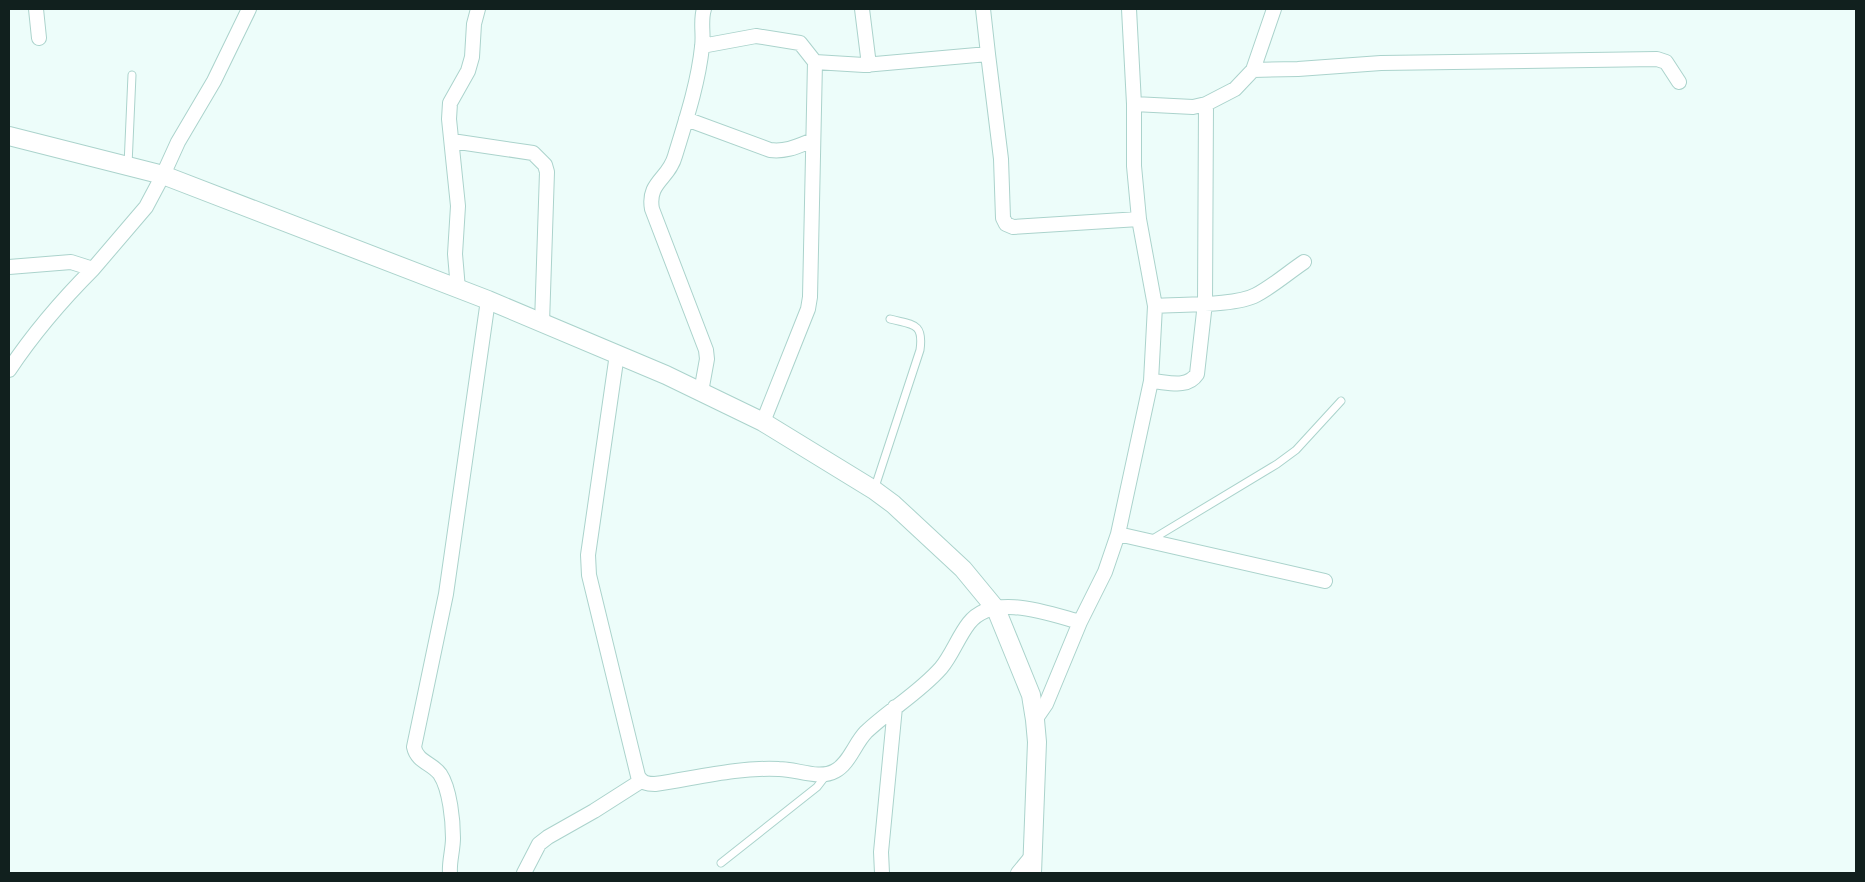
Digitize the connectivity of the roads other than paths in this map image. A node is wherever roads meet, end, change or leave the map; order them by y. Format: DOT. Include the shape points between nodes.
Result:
graph roads {
  1 [pos="36,9"];
  2 [pos="249,9"];
  3 [pos="478,9"];
  4 [pos="704,9"];
  5 [pos="862,9"];
  6 [pos="984,9"];
  7 [pos="1129,9"];
  8 [pos="1274,9"];
  9 [pos="39,38"];
  10 [pos="702,46"];
  11 [pos="988,54"];
  12 [pos="814,62"];
  13 [pos="869,65"];
  14 [pos="1253,70"];
  15 [pos="132,75"];
  16 [pos="1679,82"];
  17 [pos="1134,104"];
  18 [pos="1206,104"];
  19 [pos="686,119"];
  20 [pos="9,136"];
  21 [pos="813,140"];
  22 [pos="452,141"];
  23 [pos="128,168"];
  24 [pos="163,175"];
  25 [pos="1139,219"];
  26 [pos="1304,262"];
  27 [pos="9,267"];
  28 [pos="92,269"];
  29 [pos="458,289"];
  30 [pos="488,300"];
  31 [pos="1205,303"];
  32 [pos="1155,306"];
  33 [pos="890,319"];
  34 [pos="542,323"];
  35 [pos="617,354"];
  36 [pos="9,370"];
  37 [pos="1152,381"];
  38 [pos="702,392"];
  39 [pos="1341,401"];
  40 [pos="763,422"];
  41 [pos="874,490"];
  42 [pos="1118,534"];
  43 [pos="1149,541"];
  44 [pos="1325,581"];
  45 [pos="996,609"];
  46 [pos="1080,622"];
  47 [pos="895,707"];
  48 [pos="1035,720"];
  49 [pos="827,774"];
  50 [pos="641,781"];
  51 [pos="721,863"];
  52 [pos="1032,865"];
  53 [pos="450,873"];
  54 [pos="524,873"];
  55 [pos="882,873"];
  56 [pos="1018,873"];
  1 -- 9 [label="street"];
  2 -- 24 [label="street" via="214,82 178,142"];
  3 -- 22 [label="street" via="472,58 450,103"];
  4 -- 10 [label="street"];
  5 -- 13 [label="street"];
  6 -- 11 [label="street"];
  7 -- 17 [label="street"];
  8 -- 14 [label="street"];
  10 -- 12 [label="street" via="756,36 800,43"];
  10 -- 19 [label="street"];
  11 -- 13 [label="street"];
  11 -- 25 [label="street" via="1006,224 1013,227"];
  12 -- 13 [label="street"];
  12 -- 21 [label="street"];
  14 -- 16 [label="street" via="1381,63 1657,59 1666,62"];
  14 -- 18 [label="street" via="1235,90"];
  15 -- 23 [label="lane"];
  17 -- 18 [label="street" via="1193,107"];
  17 -- 25 [label="street" via="1134,166"];
  18 -- 31 [label="street"];
  19 -- 21 [label="street" via="770,150 789,150"];
  19 -- 38 [label="street" via="674,161 655,184 651,201 706,350"];
  20 -- 23 [label="street"];
  21 -- 40 [label="street" via="808,309"];
  22 -- 29 [label="street" via="458,206 455,254"];
  22 -- 34 [label="street" via="533,154 545,165"];
  23 -- 24 [label="street"];
  24 -- 28 [label="street" via="146,207"];
  24 -- 29 [label="street"];
  25 -- 32 [label="street"];
  26 -- 31 [label="street" via="1256,295 1231,302"];
  27 -- 28 [label="street" via="71,262"];
  28 -- 36 [label="street" via="27,343"];
  29 -- 30 [label="street"];
  30 -- 34 [label="street"];
  30 -- 53 [label="street" via="446,594 414,747 415,754 434,768 444,783 451,814"];
  31 -- 32 [label="street"];
  31 -- 37 [label="street" via="1197,374 1193,380 1185,383"];
  32 -- 37 [label="street"];
  33 -- 41 [label="lane" via="916,326 920,331 920,350"];
  34 -- 35 [label="street"];
  35 -- 38 [label="street"];
  35 -- 50 [label="street" via="588,564"];
  37 -- 42 [label="street"];
  38 -- 40 [label="street"];
  39 -- 43 [label="lane" via="1296,450"];
  40 -- 41 [label="street"];
  41 -- 45 [label="street" via="963,568"];
  42 -- 43 [label="street"];
  42 -- 46 [label="street" via="1105,572"];
  43 -- 44 [label="street"];
  45 -- 46 [label="street" via="1028,608"];
  45 -- 47 [label="street" via="979,614 969,622 942,668"];
  45 -- 48 [label="street" via="1031,695"];
  46 -- 48 [label="street" via="1046,704"];
  47 -- 49 [label="street" via="862,736 841,767"];
  47 -- 55 [label="street" via="881,852"];
  48 -- 52 [label="street"];
  49 -- 50 [label="street" via="756,769 655,784"];
  49 -- 51 [label="lane" via="817,787"];
  50 -- 54 [label="street" via="548,837 540,844"];
  52 -- 56 [label="street"];
}
